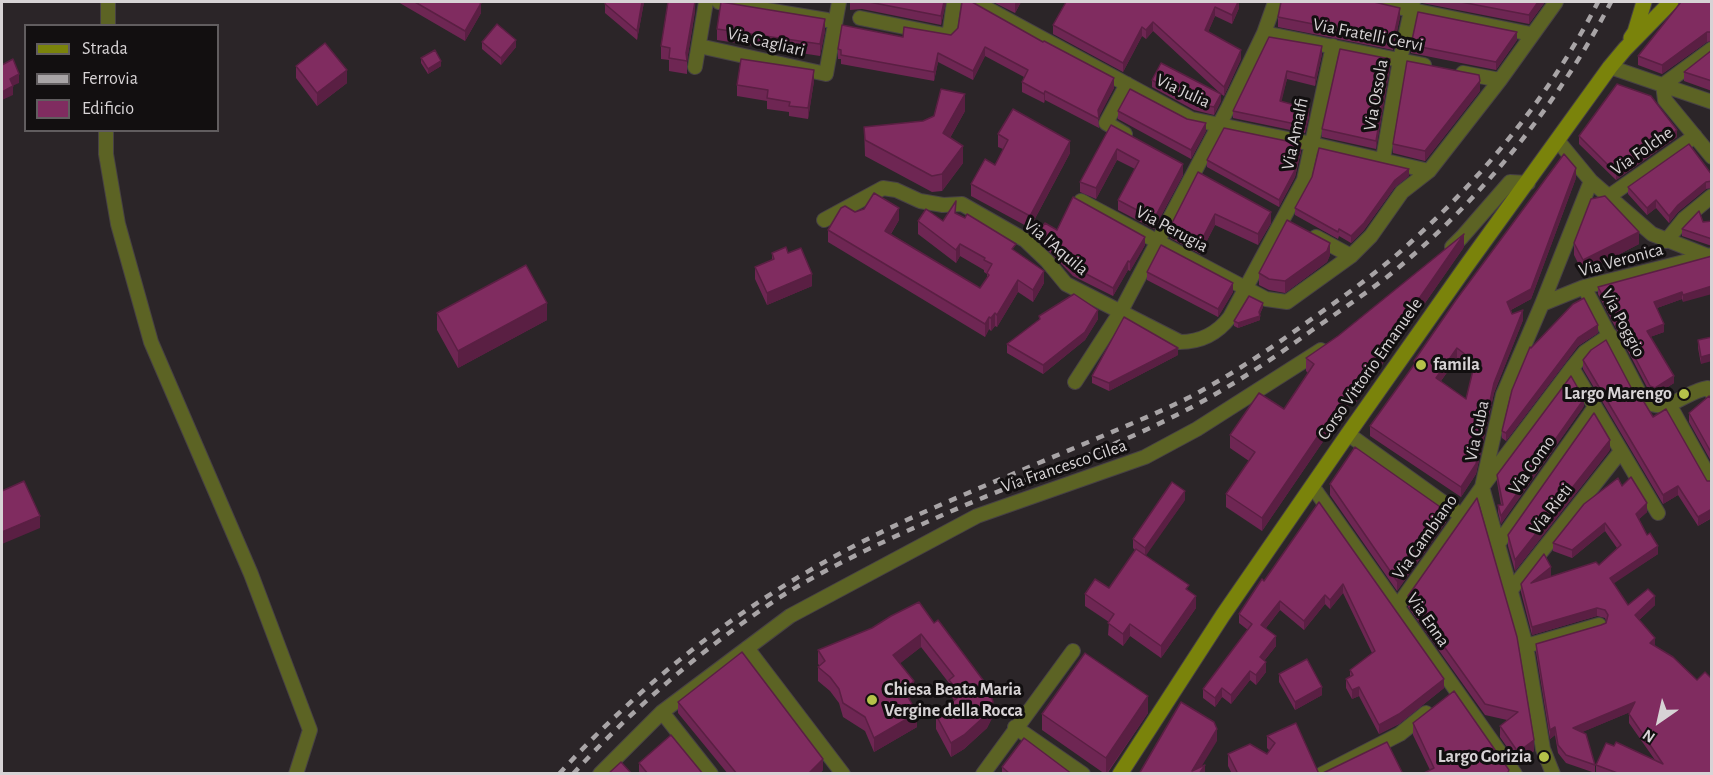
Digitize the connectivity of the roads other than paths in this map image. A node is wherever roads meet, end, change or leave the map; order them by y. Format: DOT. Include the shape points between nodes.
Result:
graph roads {
  1 [pos="108,2"];
  2 [pos="706,2"];
  3 [pos="720,2"];
  4 [pos="839,2"];
  5 [pos="954,2"];
  6 [pos="975,2"];
  7 [pos="1275,2"];
  8 [pos="1372,2"];
  9 [pos="1556,2"];
  10 [pos="1644,2"];
  11 [pos="1671,2"];
  12 [pos="1412,6"];
  13 [pos="860,18"];
  14 [pos="835,21"];
  15 [pos="108,24"];
  16 [pos="1264,33"];
  17 [pos="1531,34"];
  18 [pos="699,46"];
  19 [pos="1333,46"];
  20 [pos="1625,49"];
  21 [pos="1712,49"];
  22 [pos="1400,60"];
  23 [pos="1611,67"];
  24 [pos="695,68"];
  25 [pos="1500,80"];
  26 [pos="1127,84"];
  27 [pos="1663,85"];
  28 [pos="1712,102"];
  29 [pos="1218,126"];
  30 [pos="106,132"];
  31 [pos="1695,136"];
  32 [pos="1135,139"];
  33 [pos="1558,141"];
  34 [pos="1312,144"];
  35 [pos="1712,157"];
  36 [pos="1383,159"];
  37 [pos="1429,171"];
  38 [pos="1591,180"];
  39 [pos="1528,183"];
  40 [pos="1712,196"];
  41 [pos="1608,197"];
  42 [pos="1081,201"];
  43 [pos="824,220"];
  44 [pos="1289,222"];
  45 [pos="1158,241"];
  46 [pos="1666,241"];
  47 [pos="1709,255"];
  48 [pos="1351,256"];
  49 [pos="1438,258"];
  50 [pos="1584,287"];
  51 [pos="1245,288"];
  52 [pos="1542,304"];
  53 [pos="1121,312"];
  54 [pos="1610,335"];
  55 [pos="1332,342"];
  56 [pos="1572,368"];
  57 [pos="1075,382"];
  58 [pos="1710,387"];
  59 [pos="1669,405"];
  60 [pos="1595,406"];
  61 [pos="1348,434"];
  62 [pos="1621,451"];
  63 [pos="1712,482"];
  64 [pos="1312,487"];
  65 [pos="1482,487"];
  66 [pos="1658,513"];
  67 [pos="1462,516"];
  68 [pos="1498,544"];
  69 [pos="1510,590"];
  70 [pos="1397,607"];
  71 [pos="1599,625"];
  72 [pos="1526,646"];
  73 [pos="747,648"];
  74 [pos="1072,651"];
  75 [pos="1447,697"];
  76 [pos="662,712"];
  77 [pos="1015,727"];
  78 [pos="841,773"];
  79 [pos="1515,773"];
  80 [pos="296,774"];
  81 [pos="600,774"];
  82 [pos="711,774"];
  83 [pos="983,774"];
  84 [pos="1083,774"];
  85 [pos="1120,774"];
  86 [pos="1322,774"];
  87 [pos="1553,774"];
  1 -- 15 [label="street"];
  2 -- 18 [label="street"];
  3 -- 14 [label="street"];
  4 -- 14 [label="street"];
  5 -- 13 [label="street" via="949,36"];
  6 -- 26 [label="street, Via Julia"];
  7 -- 16 [label="street"];
  8 -- 12 [label="street"];
  9 -- 17 [label="street"];
  10 -- 20 [label="main road"];
  11 -- 20 [label="main road, Corso Vittorio Emanuele"];
  12 -- 17 [label="street"];
  12 -- 22 [label="street, Via Ossola"];
  14 -- 18 [label="street, Via Cagliari" via="826,74"];
  16 -- 19 [label="street, Via Fratelli Cervi"];
  16 -- 29 [label="street"];
  17 -- 25 [label="street"];
  18 -- 24 [label="street"];
  19 -- 22 [label="street, Via Fratelli Cervi"];
  19 -- 34 [label="street, Via Amalfi"];
  20 -- 23 [label="main road, Corso Vittorio Emanuele"];
  21 -- 27 [label="street"];
  22 -- 25 [label="street, Via Fratelli Cervi"];
  22 -- 36 [label="street, Via Ossola"];
  23 -- 27 [label="street"];
  23 -- 33 [label="main road, Corso Vittorio Emanuele"];
  25 -- 37 [label="street"];
  26 -- 29 [label="street, Via Julia" via="1191,119"];
  26 -- 32 [label="street" via="1106,123"];
  27 -- 28 [label="street"];
  27 -- 31 [label="street" via="1665,100"];
  29 -- 34 [label="street, Via Julia"];
  29 -- 45 [label="street"];
  30 -- 80 [label="street" via="118,224 152,342 251,574 310,730"];
  31 -- 35 [label="street"];
  31 -- 41 [label="street, Via Folche"];
  33 -- 38 [label="street"];
  33 -- 39 [label="main road, Corso Vittorio Emanuele"];
  34 -- 36 [label="street, Via Julia"];
  34 -- 44 [label="street, Via Amalfi"];
  36 -- 37 [label="street, Via Julia"];
  37 -- 48 [label="street" via="1402,192 1371,236"];
  38 -- 41 [label="street"];
  38 -- 52 [label="street, Via Cuba"];
  39 -- 49 [label="street" via="1510,182"];
  39 -- 61 [label="main road, Corso Vittorio Emanuele"];
  40 -- 46 [label="street" via="1684,219"];
  41 -- 46 [label="street" via="1639,225"];
  42 -- 45 [label="street, Via Perugia"];
  43 -- 53 [label="street, Via l'Aquila" via="883,188 920,201 962,204 1025,240 1066,284"];
  44 -- 48 [label="street"];
  44 -- 51 [label="street, Via Amalfi"];
  45 -- 51 [label="street, Via Perugia"];
  45 -- 53 [label="street"];
  46 -- 47 [label="street"];
  47 -- 50 [label="street, Via Veronica"];
  48 -- 51 [label="street, Via Perugia" via="1287,302 1266,299"];
  50 -- 52 [label="street, Via Veronica"];
  50 -- 54 [label="street, Via Poggio"];
  51 -- 53 [label="street, Via l'Aquila" via="1220,329 1190,342 1180,342"];
  52 -- 65 [label="street, Via Cuba" via="1503,395"];
  53 -- 57 [label="street"];
  54 -- 56 [label="street, Via Gambiano" via="1585,352"];
  54 -- 59 [label="street, Via Poggio" via="1644,400 1661,407"];
  55 -- 73 [label="street, Via Francesco Cilea" via="1197,429 1145,457 977,516 790,616"];
  56 -- 60 [label="street"];
  56 -- 65 [label="street, Via Gambiano"];
  58 -- 59 [label="street"];
  59 -- 63 [label="street"];
  60 -- 62 [label="street"];
  60 -- 68 [label="street, Via Como"];
  61 -- 64 [label="main road, Corso Vittorio Emanuele"];
  61 -- 67 [label="street"];
  62 -- 66 [label="street"];
  62 -- 69 [label="street, Via Rieti"];
  64 -- 70 [label="street, Via Enna"];
  64 -- 85 [label="main road, Corso Vittorio Emanuele"];
  65 -- 67 [label="street, Via Gambiano"];
  65 -- 68 [label="street, Via Cuba"];
  67 -- 70 [label="street, Via Gambiano"];
  68 -- 69 [label="street, Via Cuba"];
  69 -- 72 [label="street, Via Cuba"];
  70 -- 75 [label="street, Via Enna"];
  71 -- 72 [label="street"];
  72 -- 87 [label="street, Via Cuba" via="1544,749"];
  73 -- 76 [label="street, Via Francesco Cilea"];
  73 -- 78 [label="street"];
  74 -- 77 [label="street"];
  75 -- 79 [label="street, Via Enna"];
  75 -- 86 [label="street" via="1400,734"];
  76 -- 81 [label="street, Via Francesco Cilea"];
  76 -- 82 [label="street"];
  77 -- 83 [label="street"];
  77 -- 84 [label="street"];
}
